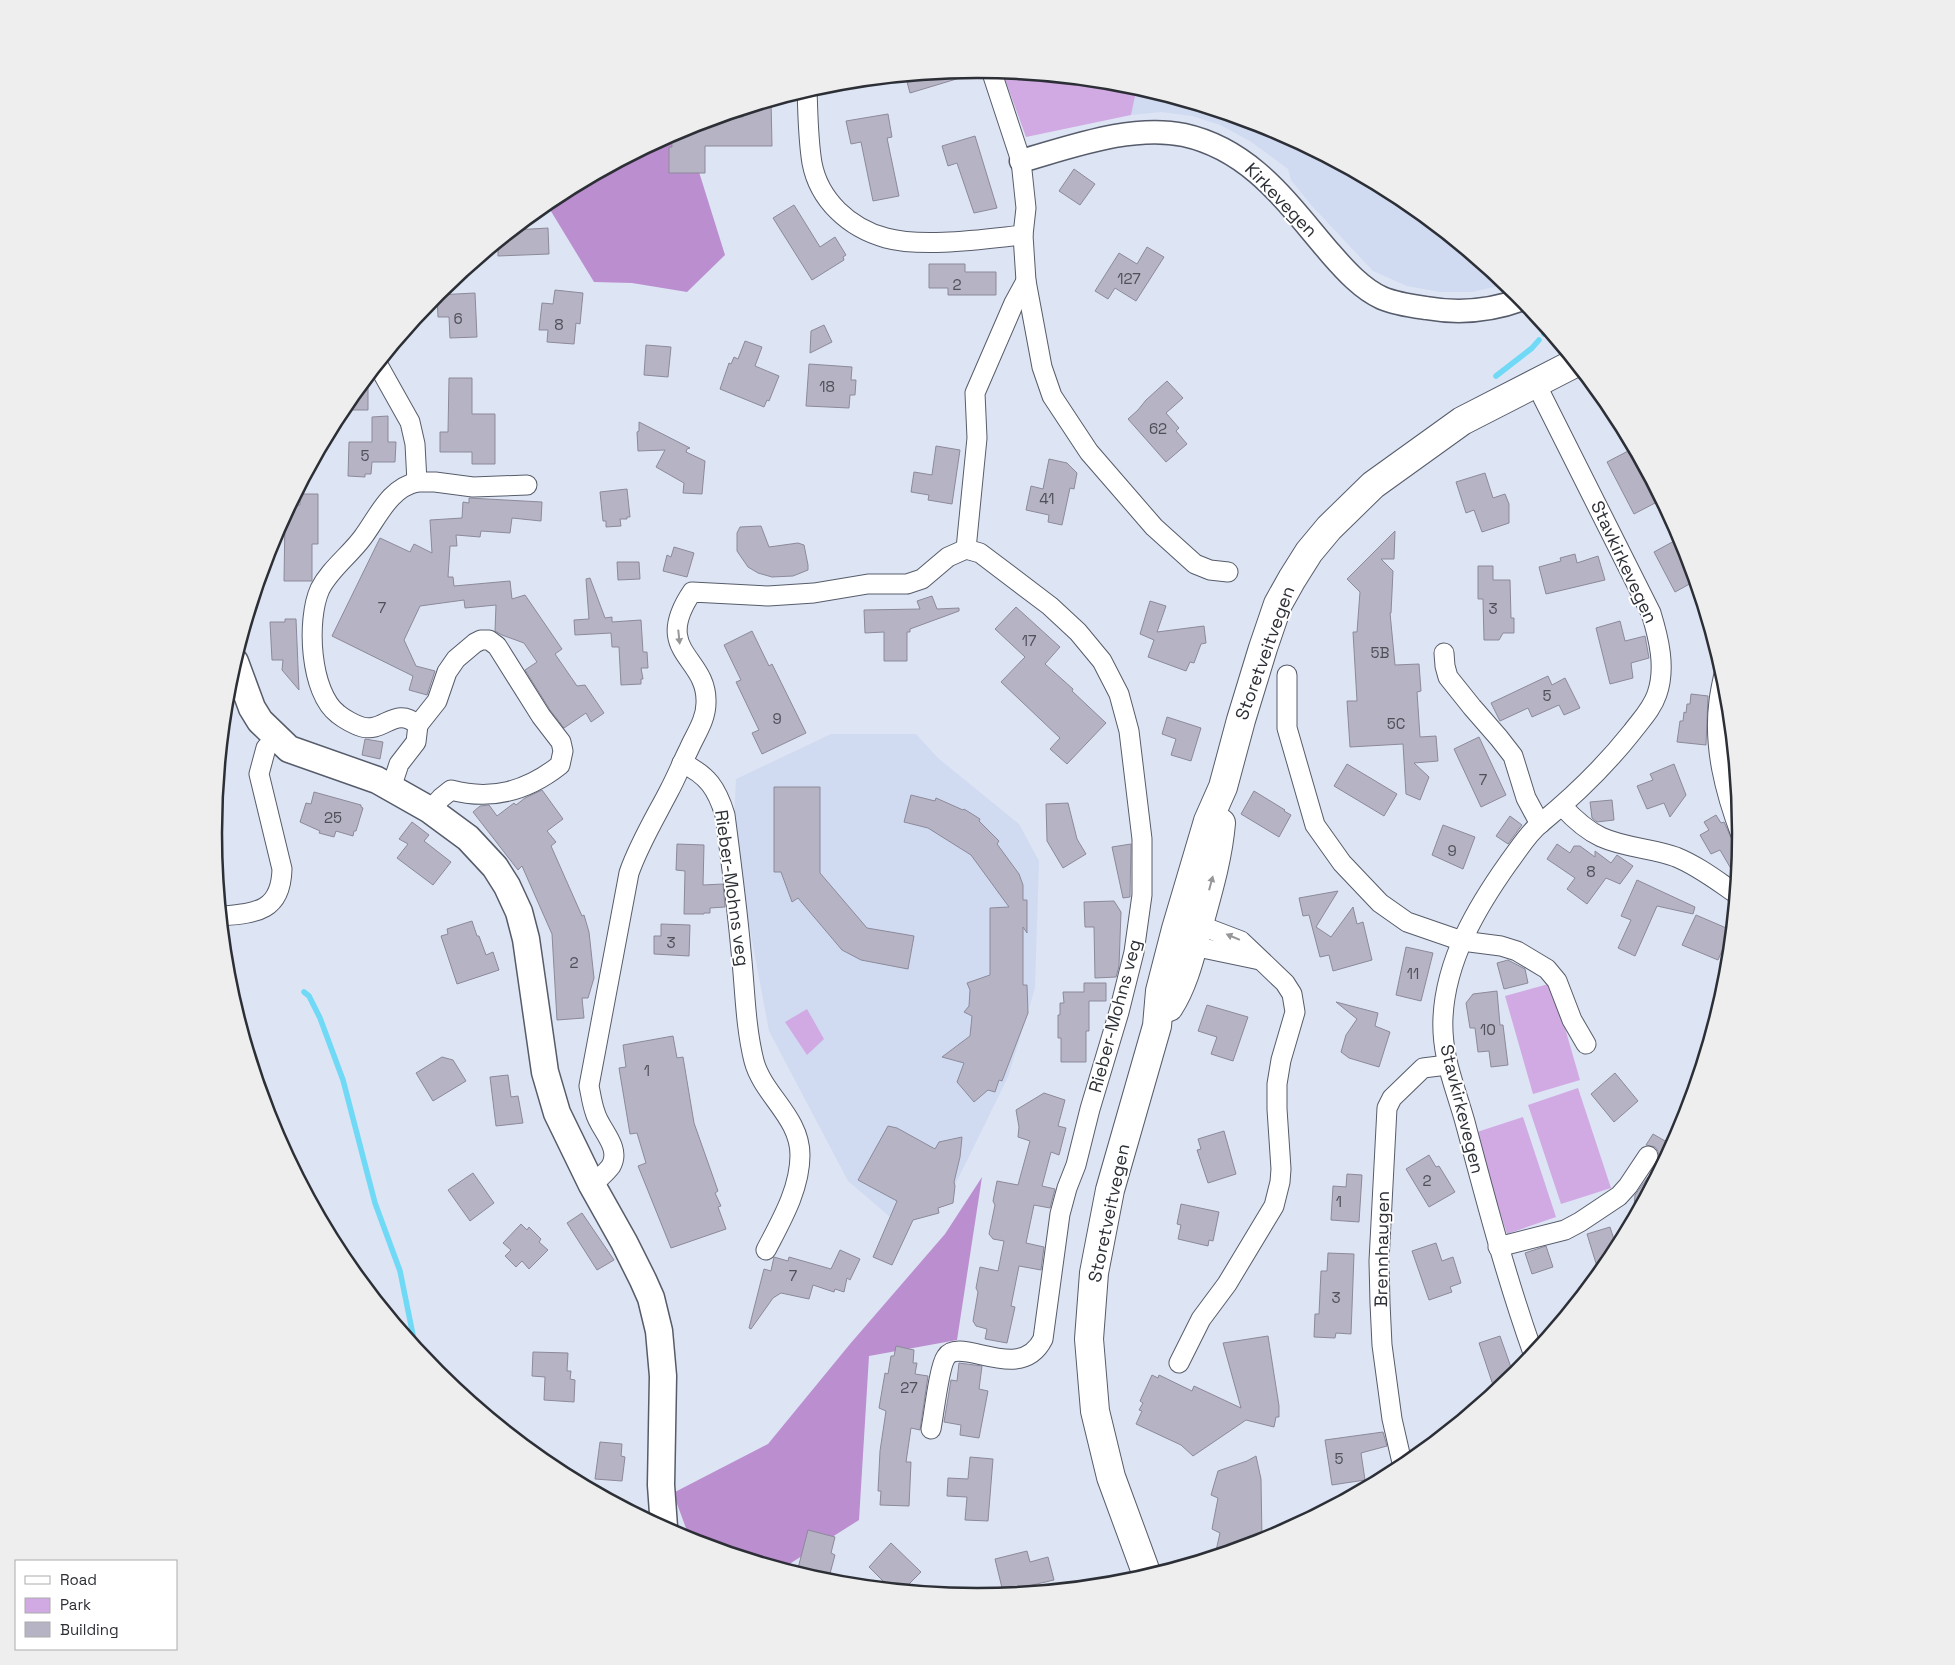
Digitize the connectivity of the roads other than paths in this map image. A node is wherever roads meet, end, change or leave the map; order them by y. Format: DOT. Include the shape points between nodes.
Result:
graph roads {
  1 [pos="994,78"];
  2 [pos="807,97"];
  3 [pos="1021,161"];
  4 [pos="1023,235"];
  5 [pos="1026,282"];
  6 [pos="1514,302"];
  7 [pos="1570,366"];
  8 [pos="381,371"];
  9 [pos="1536,384"];
  10 [pos="417,482"];
  11 [pos="527,485"];
  12 [pos="966,549"];
  13 [pos="1228,572"];
  14 [pos="1444,653"];
  15 [pos="239,674"];
  16 [pos="1287,676"];
  17 [pos="1720,694"];
  18 [pos="418,725"];
  19 [pos="276,738"];
  20 [pos="682,763"];
  21 [pos="390,787"];
  22 [pos="1562,806"];
  23 [pos="430,810"];
  24 [pos="1732,811"];
  25 [pos="1540,824"];
  26 [pos="1730,890"];
  27 [pos="227,915"];
  28 [pos="1189,933"];
  29 [pos="1462,941"];
  30 [pos="1586,1044"];
  31 [pos="1447,1065"];
  32 [pos="1648,1156"];
  33 [pos="592,1185"];
  34 [pos="1498,1246"];
  35 [pos="766,1250"];
  36 [pos="1530,1346"];
  37 [pos="1179,1363"];
  38 [pos="931,1429"];
  39 [pos="1401,1457"];
  40 [pos="663,1519"];
  41 [pos="1145,1569"];
  1 -- 3 [label="street"];
  2 -- 4 [label="street" via="812,163 818,181 827,199 841,215 861,228 886,238 912,241 981,240"];
  3 -- 4 [label="street" via="1026,208"];
  3 -- 6 [label="street, Kirkevegen" via="1142,132 1164,132 1202,140 1240,158 1261,174 1345,269 1382,298 1459,312 1486,310"];
  4 -- 5 [label="street"];
  5 -- 12 [label="street" via="975,393 977,438"];
  5 -- 13 [label="street" via="1044,376 1052,396 1072,427 1126,496 1184,555 1194,564"];
  7 -- 9 [label="main road, Storetveitvegen"];
  8 -- 10 [label="street" via="410,422"];
  9 -- 22 [label="street, Stavkirkevegen" via="1651,613 1660,649 1660,682 1651,708 1623,743"];
  9 -- 28 [label="main road, Storetveitvegen" via="1462,422 1393,469 1352,504 1309,552 1278,604 1241,720 1223,787 1215,867"];
  10 -- 11 [label="street" via="473,487"];
  10 -- 18 [label="street" via="402,487 390,498 358,544 325,581 316,601 312,642 319,684 338,714 362,727 375,726 398,717"];
  12 -- 20 [label="street, one-way" via="948,557 922,579 907,584 868,584 814,594 768,596 692,592 678,622 678,638 700,678 706,704 704,717"];
  12 -- 38 [label="street, Rieber-Mohns veg" via="980,553 1050,606 1078,632 1106,668 1121,701 1129,730 1142,839 1143,878 1128,982 1060,1214 1043,1339 1031,1354 1018,1360 962,1352 947,1355"];
  14 -- 25 [label="street" via="1448,677 1513,756 1526,798"];
  15 -- 19 [label="main road" via="252,708"];
  16 -- 29 [label="street" via="1287,728 1315,825 1321,835 1380,904 1407,922"];
  17 -- 24 [label="street" via="1718,742"];
  18 -- 21 [label="street" via="416,742 399,764"];
  18 -- 23 [label="street" via="437,701 447,672 456,659 475,643 489,640 497,646 561,742 563,751 560,765 530,784 481,796 451,790"];
  19 -- 21 [label="main road" via="289,749"];
  19 -- 27 [label="street" via="266,748 259,774 282,869 282,881 271,904 253,913"];
  20 -- 33 [label="street" via="637,852 630,873 589,1086 595,1114 610,1142 613,1159"];
  20 -- 35 [label="street, Rieber-Mohns veg" via="704,775 722,804 754,1061 761,1079 786,1113 799,1143 795,1185"];
  21 -- 23 [label="main road"];
  22 -- 25 [label="street, Stavkirkevegen"];
  22 -- 26 [label="street" via="1581,825 1601,837 1675,857"];
  23 -- 33 [label="main road" via="468,838 495,867 519,912 526,939 545,1072 563,1127"];
  25 -- 29 [label="street, Stavkirkevegen" via="1488,892"];
  28 -- 37 [label="street" via="1260,960 1285,983 1294,1003 1293,1021 1277,1084 1281,1169 1278,1194 1232,1276 1201,1319"];
  28 -- 41 [label="main road, Storetveitvegen" via="1175,997 1157,1026 1110,1190 1098,1244 1089,1339 1095,1411 1103,1451"];
  29 -- 30 [label="street" via="1517,951 1547,968 1557,981 1572,1020"];
  29 -- 31 [label="street, Stavkirkevegen" via="1449,980 1443,1016"];
  31 -- 34 [label="street, Stavkirkevegen"];
  31 -- 39 [label="street, Brennhaugen" via="1423,1068 1392,1098 1387,1108 1379,1261 1380,1303 1392,1420"];
  32 -- 34 [label="street" via="1619,1196 1580,1222 1565,1230"];
  33 -- 40 [label="main road" via="643,1280 659,1331 663,1376"];
  34 -- 36 [label="street, Stavkirkevegen"];
}
